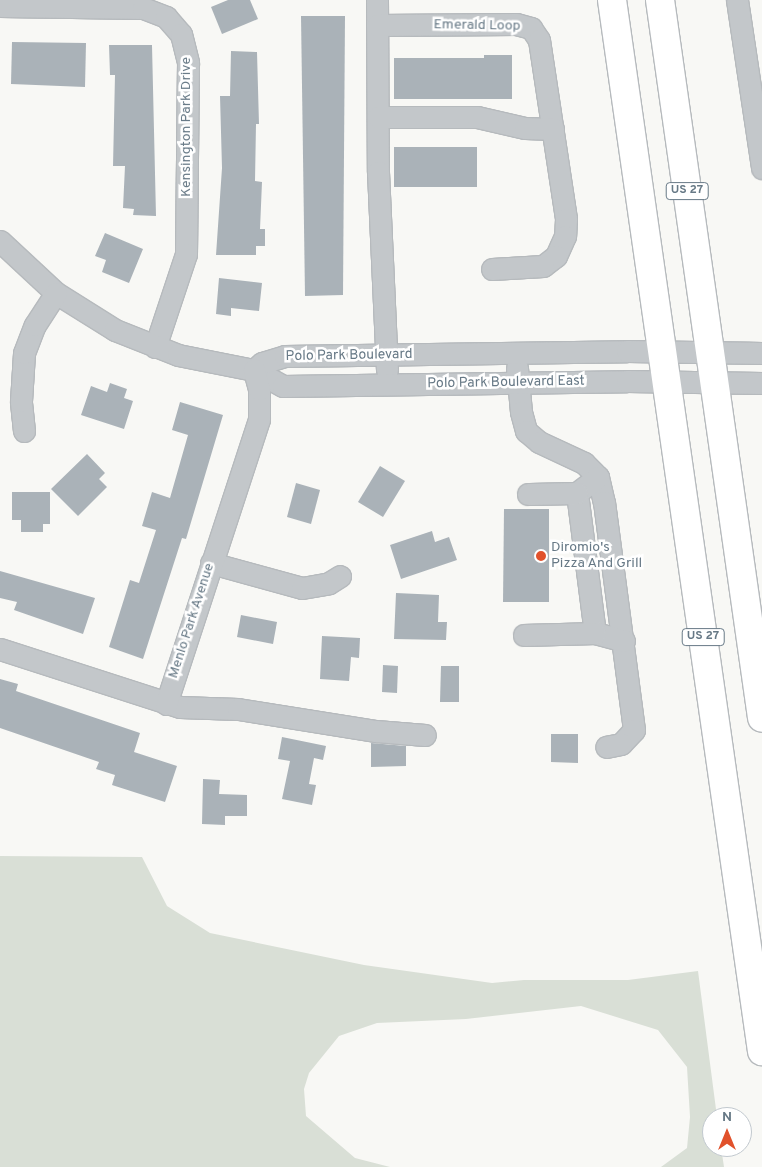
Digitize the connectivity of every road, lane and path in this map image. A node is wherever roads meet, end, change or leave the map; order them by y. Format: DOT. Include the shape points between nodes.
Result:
graph roads {
  1 [pos="377,0"];
  2 [pos="612,0"];
  3 [pos="660,0"];
  4 [pos="737,0"];
  5 [pos="0,6"];
  6 [pos="377,25"];
  7 [pos="378,118"];
  8 [pos="553,129"];
  9 [pos="762,168"];
  10 [pos="0,241"];
  11 [pos="492,269"];
  12 [pos="56,293"];
  13 [pos="155,347"];
  14 [pos="662,351"];
  15 [pos="710,352"];
  16 [pos="517,353"];
  17 [pos="762,353"];
  18 [pos="386,355"];
  19 [pos="254,370"];
  20 [pos="518,382"];
  21 [pos="667,382"];
  22 [pos="714,382"];
  23 [pos="762,383"];
  24 [pos="387,384"];
  25 [pos="283,386"];
  26 [pos="260,409"];
  27 [pos="24,431"];
  28 [pos="598,477"];
  29 [pos="577,493"];
  30 [pos="528,494"];
  31 [pos="211,563"];
  32 [pos="340,576"];
  33 [pos="596,633"];
  34 [pos="524,634"];
  35 [pos="624,641"];
  36 [pos="0,649"];
  37 [pos="166,704"];
  38 [pos="762,718"];
  39 [pos="425,735"];
  40 [pos="606,747"];
  41 [pos="762,1050"];
  1 -- 6 [label="street"];
  2 -- 14 [label="highway, US 27"];
  3 -- 15 [label="highway, US 27"];
  4 -- 9 [label="street"];
  5 -- 13 [label="street, Kensington Park Drive" via="142,8 166,17 181,34 188,63 186,254"];
  6 -- 7 [label="street"];
  6 -- 8 [label="street, Emerald Loop" via="516,24 531,28 540,40"];
  7 -- 8 [label="street" via="477,117 526,128"];
  7 -- 18 [label="street"];
  8 -- 11 [label="street, Emerald Loop" via="566,219 563,243 556,256 544,266"];
  10 -- 12 [label="street"];
  12 -- 13 [label="street" via="96,320"];
  12 -- 27 [label="street" via="35,325 24,354 21,386"];
  13 -- 19 [label="street" via="202,362"];
  14 -- 15 [label="street, Polo Park Boulevard"];
  14 -- 16 [label="street, Polo Park Boulevard"];
  14 -- 21 [label="highway, US 27"];
  15 -- 17 [label="street"];
  15 -- 22 [label="highway, US 27"];
  16 -- 18 [label="street, Polo Park Boulevard"];
  16 -- 20 [label="street"];
  18 -- 19 [label="street, Polo Park Boulevard" via="285,356 262,363"];
  18 -- 24 [label="street"];
  19 -- 25 [label="street, Polo Park Boulevard East"];
  19 -- 26 [label="street, Menlo Park Avenue"];
  20 -- 21 [label="street, Polo Park Boulevard East"];
  20 -- 24 [label="street, Polo Park Boulevard East"];
  20 -- 28 [label="street" via="526,431 540,442 584,463"];
  21 -- 22 [label="street, Polo Park Boulevard East"];
  21 -- 41 [label="highway, US 27"];
  22 -- 23 [label="street, Polo Park Boulevard East"];
  22 -- 38 [label="highway, US 27"];
  24 -- 25 [label="street, Polo Park Boulevard East"];
  25 -- 26 [label="street" via="265,399"];
  26 -- 31 [label="street, Menlo Park Avenue"];
  28 -- 29 [label="street"];
  28 -- 35 [label="street"];
  29 -- 30 [label="street"];
  29 -- 33 [label="street"];
  31 -- 32 [label="street" via="302,588 329,583"];
  31 -- 37 [label="street, Menlo Park Avenue"];
  33 -- 34 [label="street"];
  33 -- 35 [label="street"];
  35 -- 40 [label="street" via="634,730 621,744"];
  36 -- 37 [label="street"];
  37 -- 39 [label="street" via="215,710 238,709 376,731"];
}
